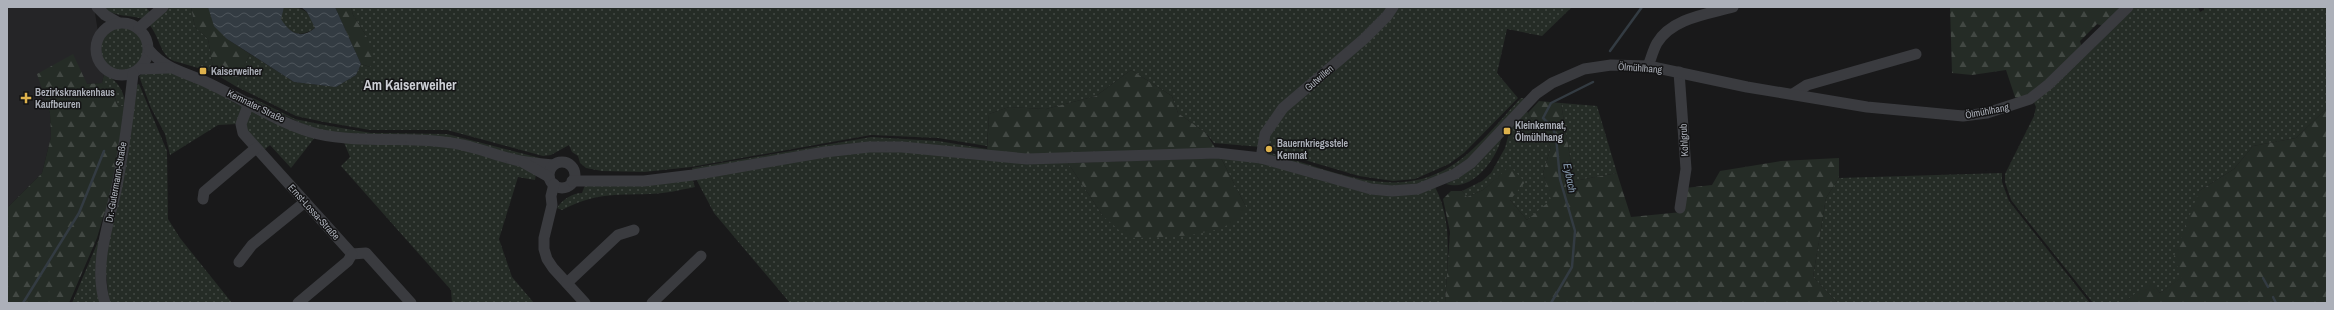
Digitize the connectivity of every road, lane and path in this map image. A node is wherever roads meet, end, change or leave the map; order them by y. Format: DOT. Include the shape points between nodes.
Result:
graph roads {
  1 [pos="163,7"];
  2 [pos="1393,7"];
  3 [pos="1733,7"];
  4 [pos="2128,7"];
  5 [pos="98,8"];
  6 [pos="119,23"];
  7 [pos="139,28"];
  8 [pos="101,33"];
  9 [pos="149,50"];
  10 [pos="1916,54"];
  11 [pos="1648,66"];
  12 [pos="169,68"];
  13 [pos="137,71"];
  14 [pos="1679,72"];
  15 [pos="117,75"];
  16 [pos="1793,94"];
  17 [pos="128,102"];
  18 [pos="249,103"];
  19 [pos="256,148"];
  20 [pos="1261,158"];
  21 [pos="520,161"];
  22 [pos="553,165"];
  23 [pos="563,180"];
  24 [pos="203,199"];
  25 [pos="305,202"];
  26 [pos="1680,208"];
  27 [pos="634,230"];
  28 [pos="352,254"];
  29 [pos="701,256"];
  30 [pos="239,262"];
  31 [pos="567,283"];
  32 [pos="105,303"];
  33 [pos="298,303"];
  34 [pos="411,303"];
  35 [pos="585,303"];
  36 [pos="652,303"];
  1 -- 7 [label="street"];
  2 -- 20 [label="street, Gutwillen" via="1364,39 1283,108 1266,134"];
  3 -- 11 [label="street" via="1688,19 1668,30 1657,43"];
  4 -- 16 [label="street, Ölmühlhang" via="2049,84 2030,99 2016,105 1963,116 1867,107"];
  5 -- 6 [label="street"];
  5 -- 8 [label="street"];
  6 -- 7 [label="street"];
  6 -- 8 [label="street" via="108,26"];
  7 -- 9 [label="street" via="145,34"];
  8 -- 15 [label="street" via="96,45 98,60 109,72"];
  9 -- 12 [label="street, Kemnater Straße"];
  9 -- 13 [label="street" via="147,60"];
  10 -- 16 [label="street" via="1807,85"];
  11 -- 14 [label="street, Ölmühlhang"];
  11 -- 20 [label="street, Ölmühlhang" via="1584,69 1566,76 1536,94 1471,163 1454,174 1418,189 1371,189"];
  12 -- 13 [label="street, Kemnater Straße"];
  12 -- 18 [label="street, Kemnater Straße"];
  13 -- 15 [label="street"];
  13 -- 17 [label="street, Dr.-Gutermann-Straße"];
  14 -- 16 [label="street, Ölmühlhang"];
  14 -- 26 [label="street, Kohlgrub" via="1686,169"];
  15 -- 17 [label="street, Dr.-Gutermann-Straße"];
  17 -- 32 [label="street, Dr.-Gutermann-Straße" via="117,185 102,262 101,281"];
  18 -- 19 [label="street, Ernst-Lossa-Straße" via="241,124 243,133"];
  18 -- 21 [label="street, Kemnater Straße" via="299,128 344,138 444,142 473,147"];
  19 -- 24 [label="street" via="204,192"];
  19 -- 25 [label="street, Ernst-Lossa-Straße"];
  20 -- 23 [label="street, Ölmühlhang" via="1217,153 1027,159 902,147 869,147 644,181"];
  21 -- 22 [label="street"];
  21 -- 23 [label="street"];
  22 -- 23 [label="street" via="550,170"];
  22 -- 23 [label="street" via="559,162 566,163"];
  23 -- 31 [label="street" via="551,196 552,205 544,249 553,268"];
  25 -- 28 [label="street, Ernst-Lossa-Straße"];
  25 -- 30 [label="street" via="252,245"];
  27 -- 31 [label="street" via="618,235"];
  28 -- 33 [label="street" via="348,261"];
  28 -- 34 [label="street" via="366,253"];
  29 -- 36 [label="street"];
  31 -- 35 [label="street"];
}
